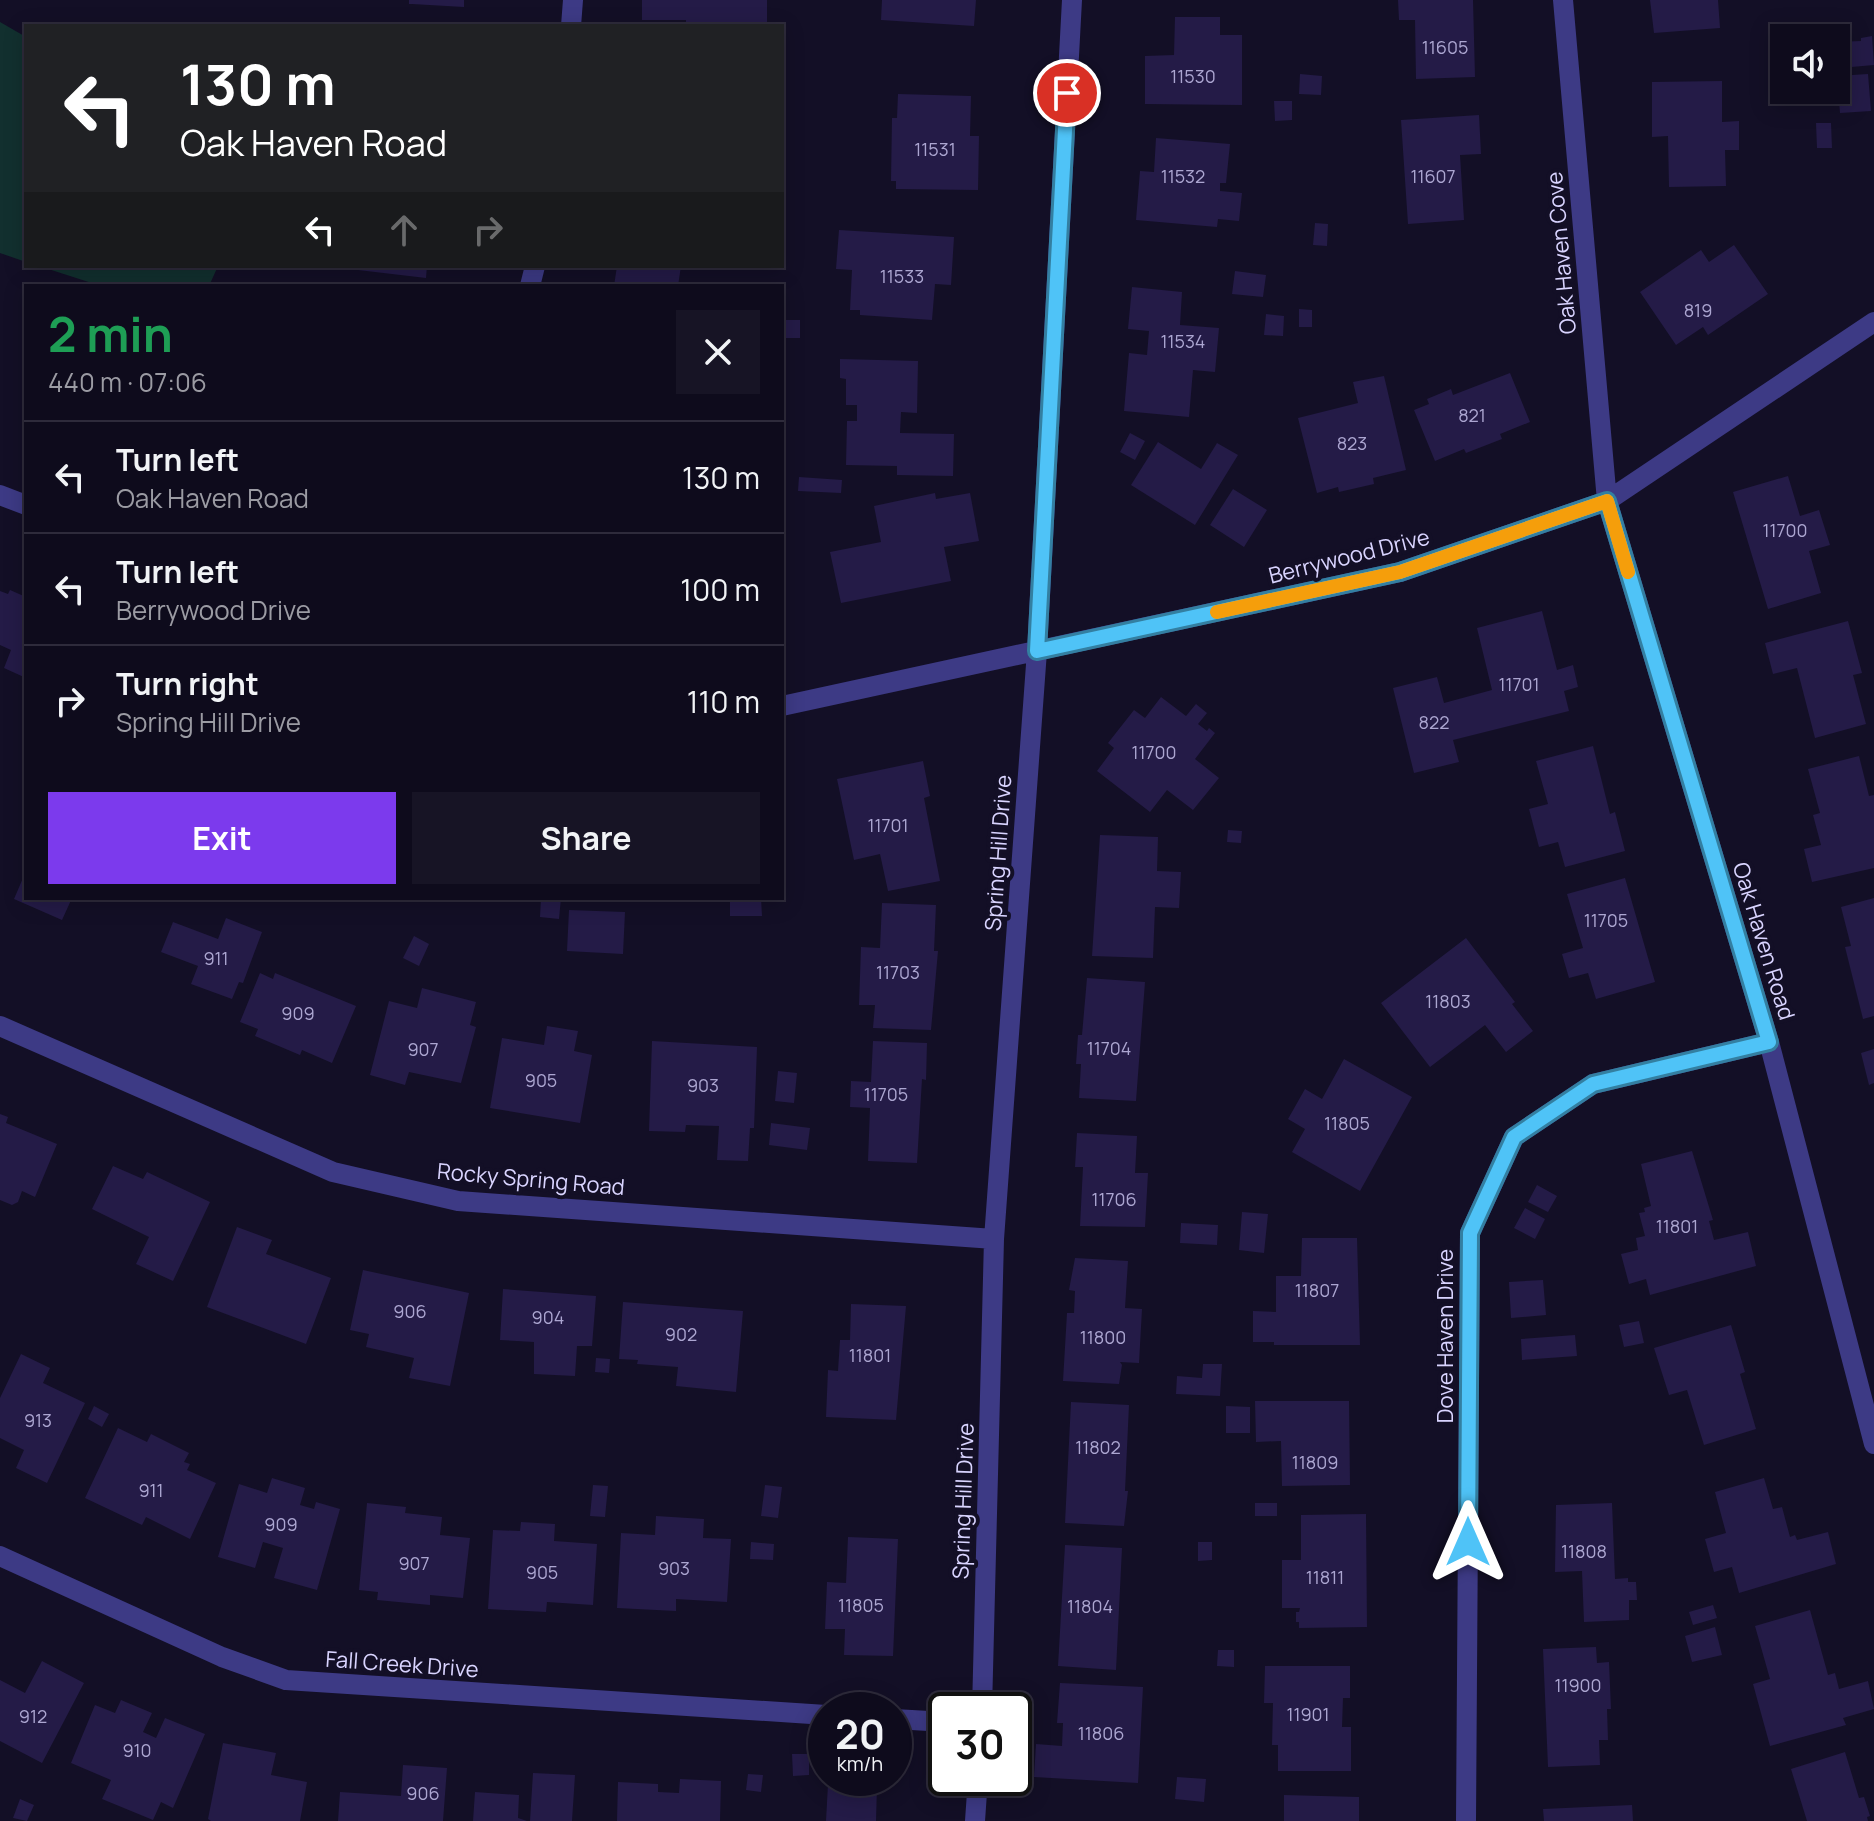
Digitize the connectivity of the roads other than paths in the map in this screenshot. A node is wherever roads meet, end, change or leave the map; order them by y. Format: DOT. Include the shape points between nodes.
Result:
graph roads {
  1 [pos="573,0"];
  2 [pos="1072,0"];
  3 [pos="1563,0"];
  4 [pos="571,24"];
  5 [pos="1874,322"];
  6 [pos="0,495"];
  7 [pos="1607,501"];
  8 [pos="24,504"];
  9 [pos="1037,651"];
  10 [pos="784,706"];
  11 [pos="0,1026"];
  12 [pos="1769,1042"];
  13 [pos="994,1239"];
  14 [pos="1874,1444"];
  15 [pos="0,1556"];
  16 [pos="982,1692"];
  17 [pos="808,1714"];
  18 [pos="977,1796"];
  19 [pos="975,1821"];
  20 [pos="1466,1821"];
  1 -- 4 [label="street"];
  2 -- 9 [label="street, Spring Hill Drive"];
  3 -- 7 [label="street, Oak Haven Cove"];
  5 -- 7 [label="street, Berrywood Drive"];
  6 -- 8 [label="street"];
  7 -- 9 [label="street, Berrywood Drive" via="1400,572"];
  7 -- 12 [label="street, Oak Haven Road"];
  9 -- 10 [label="street, Berrywood Drive"];
  9 -- 13 [label="street, Spring Hill Drive"];
  11 -- 13 [label="street, Rocky Spring Road" via="333,1172 458,1201"];
  12 -- 14 [label="street, Oak Haven Road"];
  12 -- 20 [label="street, Dove Haven Drive" via="1593,1084 1514,1137 1470,1233"];
  13 -- 16 [label="street, Spring Hill Drive"];
  15 -- 17 [label="street, Fall Creek Drive" via="222,1657 286,1680"];
  18 -- 19 [label="street"];
}
